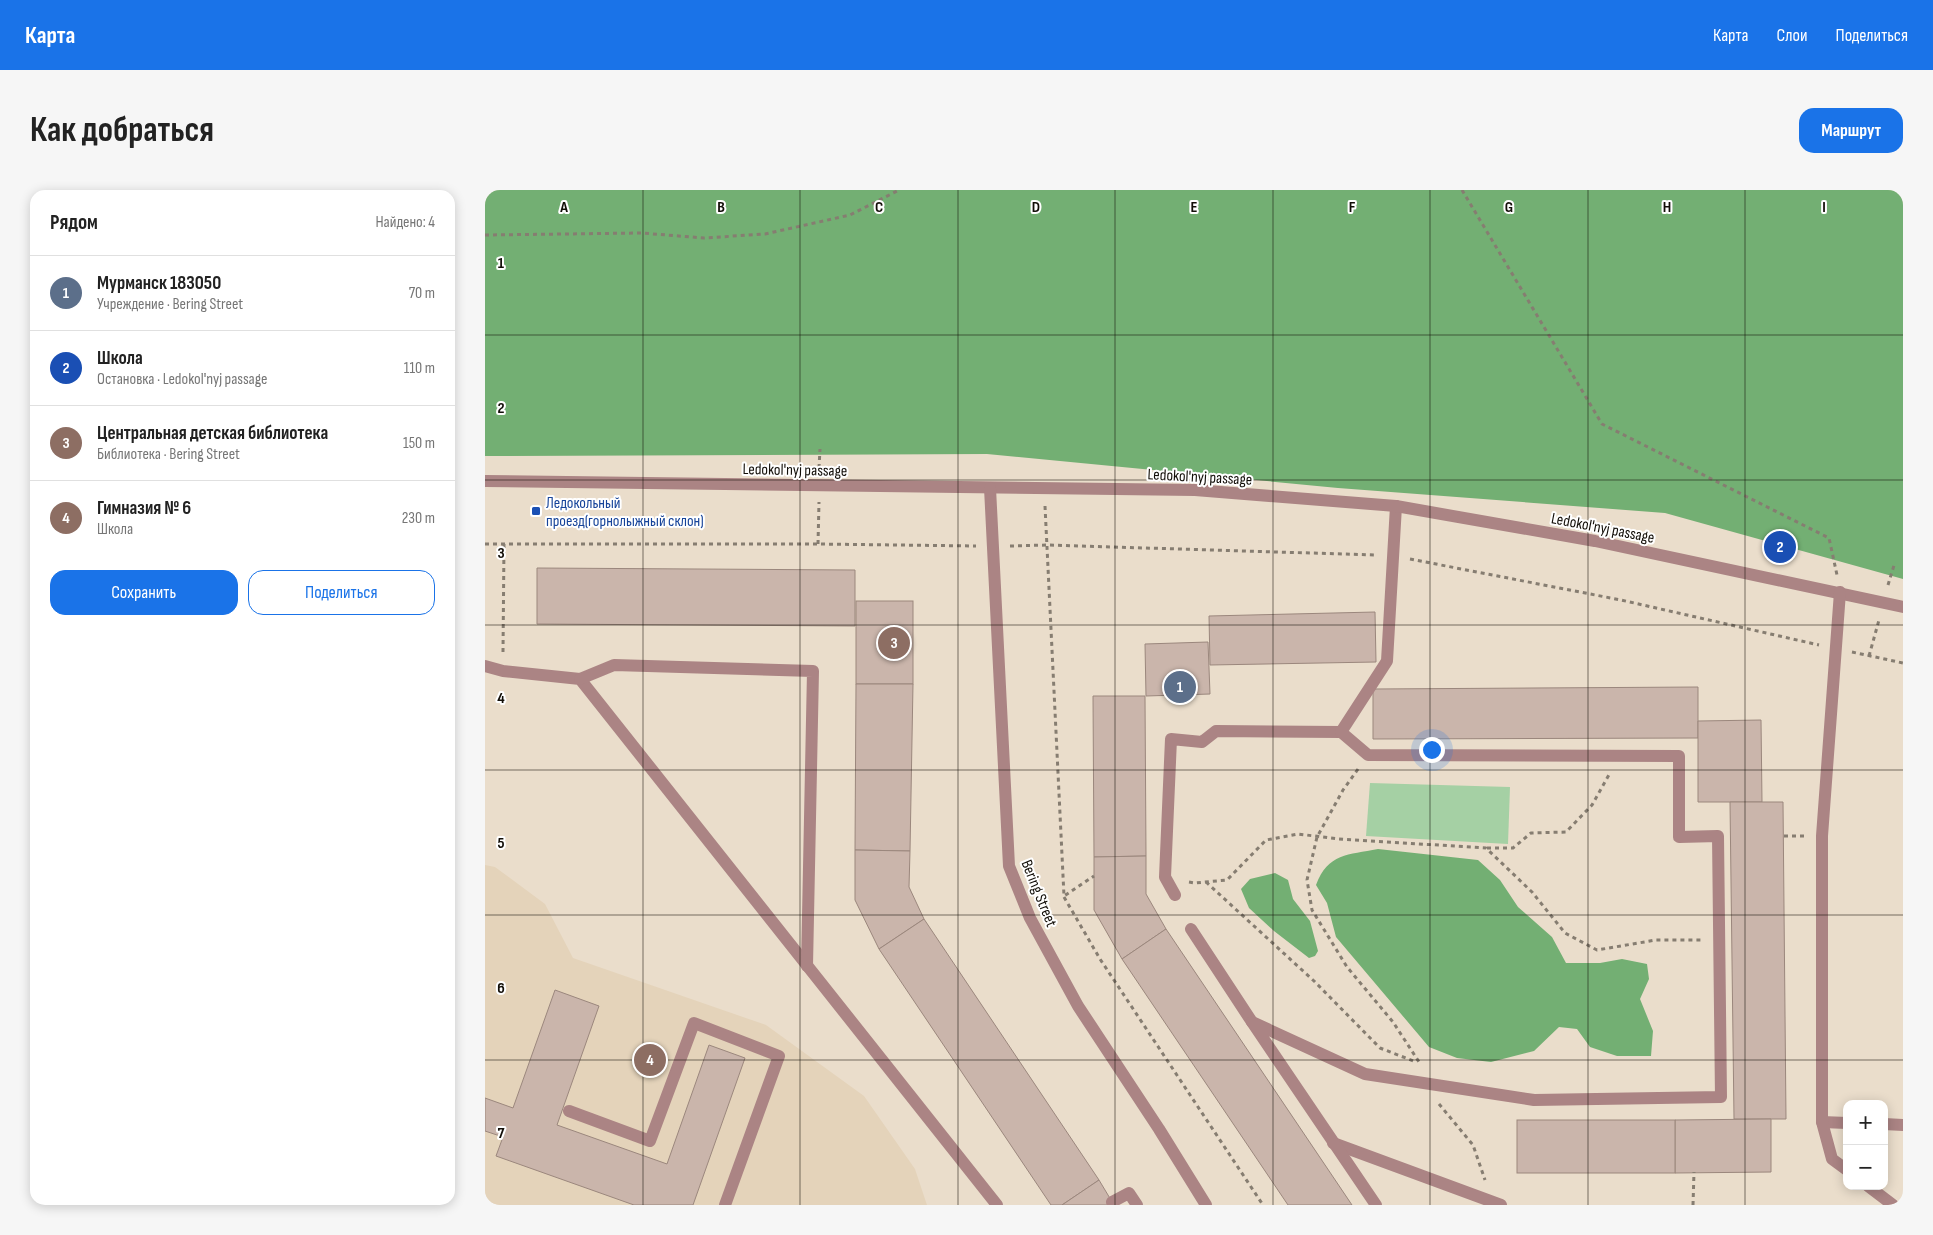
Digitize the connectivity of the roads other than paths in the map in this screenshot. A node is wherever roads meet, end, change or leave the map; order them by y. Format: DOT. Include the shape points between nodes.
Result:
graph roads {
  1 [pos="485,481"];
  2 [pos="990,488"];
  3 [pos="1396,506"];
  4 [pos="1840,592"];
  5 [pos="1903,607"];
  6 [pos="485,666"];
  7 [pos="580,679"];
  8 [pos="1341,732"];
  9 [pos="1175,895"];
  10 [pos="1191,929"];
  11 [pos="807,966"];
  12 [pos="1252,1022"];
  13 [pos="569,1111"];
  14 [pos="1822,1122"];
  15 [pos="1843,1123"];
  16 [pos="1888,1124"];
  17 [pos="1903,1125"];
  18 [pos="1333,1143"];
  19 [pos="1843,1167"];
  20 [pos="1873,1190"];
  21 [pos="1112,1202"];
  22 [pos="1496,1204"];
  23 [pos="725,1205"];
  24 [pos="997,1205"];
  25 [pos="1137,1205"];
  26 [pos="1206,1205"];
  27 [pos="1376,1205"];
  28 [pos="1893,1205"];
  1 -- 2 [label="street, Ledokol'nyj passage"];
  2 -- 3 [label="street, Ledokol'nyj passage" via="1195,490"];
  2 -- 26 [label="street, Bering Street" via="1009,866 1030,918 1078,1006"];
  3 -- 4 [label="street, Ledokol'nyj passage" via="1595,541"];
  3 -- 8 [label="street" via="1387,661"];
  4 -- 5 [label="street, Ledokol'nyj passage"];
  4 -- 14 [label="street" via="1823,836"];
  6 -- 7 [label="street" via="503,671"];
  7 -- 11 [label="street"];
  7 -- 11 [label="street" via="614,665 813,671"];
  8 -- 9 [label="street" via="1216,731 1202,742 1171,739 1165,877"];
  8 -- 12 [label="street" via="1368,755 1679,756 1679,837 1718,836 1721,1097 1534,1100 1365,1074"];
  10 -- 12 [label="street"];
  11 -- 24 [label="street"];
  12 -- 18 [label="street"];
  13 -- 23 [label="street" via="650,1140 694,1023 779,1056"];
  14 -- 15 [label="street"];
  14 -- 19 [label="street" via="1832,1159"];
  16 -- 17 [label="street"];
  18 -- 22 [label="street"];
  18 -- 27 [label="street"];
  20 -- 28 [label="street"];
  21 -- 25 [label="street" via="1129,1193"];
}
